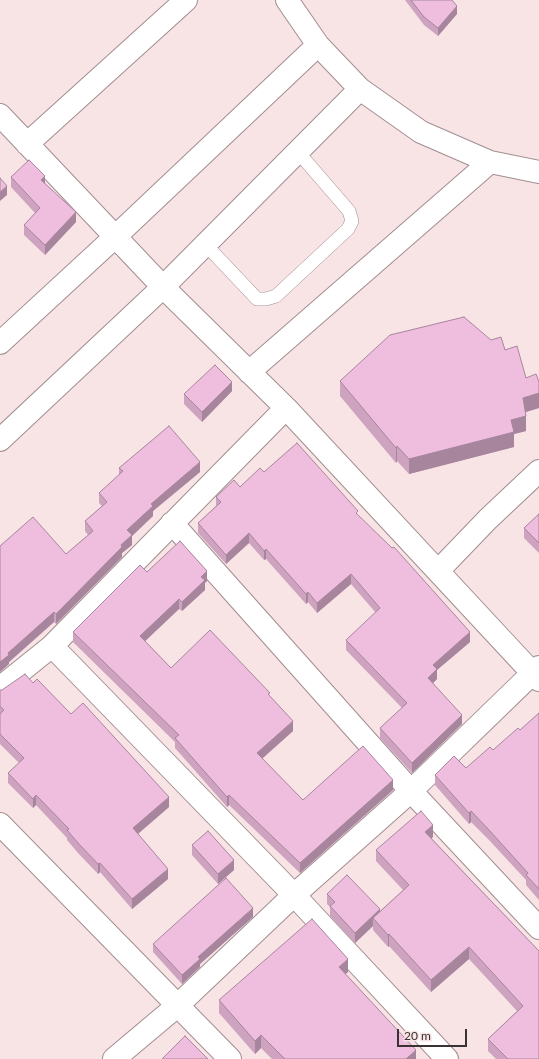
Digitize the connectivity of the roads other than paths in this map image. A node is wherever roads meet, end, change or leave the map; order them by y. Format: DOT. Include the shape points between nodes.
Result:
graph roads {
  1 [pos="186,0"];
  2 [pos="288,0"];
  3 [pos="318,45"];
  4 [pos="360,89"];
  5 [pos="2,121"];
  6 [pos="27,144"];
  7 [pos="298,152"];
  8 [pos="490,162"];
  9 [pos="539,172"];
  10 [pos="116,236"];
  11 [pos="205,244"];
  12 [pos="163,286"];
  13 [pos="0,343"];
  14 [pos="249,372"];
  15 [pos="286,408"];
  16 [pos="0,440"];
  17 [pos="539,471"];
  18 [pos="172,523"];
  19 [pos="438,571"];
  20 [pos="52,646"];
  21 [pos="537,673"];
  22 [pos="0,688"];
  23 [pos="411,791"];
  24 [pos="0,824"];
  25 [pos="294,895"];
  26 [pos="539,928"];
  27 [pos="177,1006"];
  28 [pos="114,1059"];
  29 [pos="230,1059"];
  30 [pos="447,1059"];
  1 -- 6 [label="street"];
  2 -- 3 [label="street"];
  3 -- 4 [label="street"];
  3 -- 10 [label="street"];
  4 -- 7 [label="street"];
  4 -- 8 [label="street" via="421,132"];
  5 -- 6 [label="street"];
  6 -- 10 [label="street"];
  7 -- 11 [label="street"];
  7 -- 11 [label="lane" via="348,212 352,221 348,229 276,296 266,299 257,299"];
  8 -- 9 [label="street"];
  8 -- 14 [label="street"];
  10 -- 12 [label="street"];
  10 -- 13 [label="street"];
  11 -- 12 [label="street"];
  12 -- 14 [label="street"];
  12 -- 16 [label="street"];
  14 -- 15 [label="street"];
  15 -- 18 [label="street"];
  15 -- 19 [label="street"];
  17 -- 19 [label="street"];
  18 -- 20 [label="street"];
  18 -- 23 [label="street"];
  19 -- 21 [label="street"];
  20 -- 22 [label="street"];
  20 -- 25 [label="street"];
  21 -- 23 [label="street"];
  23 -- 25 [label="street"];
  23 -- 26 [label="street"];
  24 -- 27 [label="street"];
  25 -- 27 [label="street"];
  25 -- 30 [label="street"];
  27 -- 28 [label="street"];
  27 -- 29 [label="street"];
}
